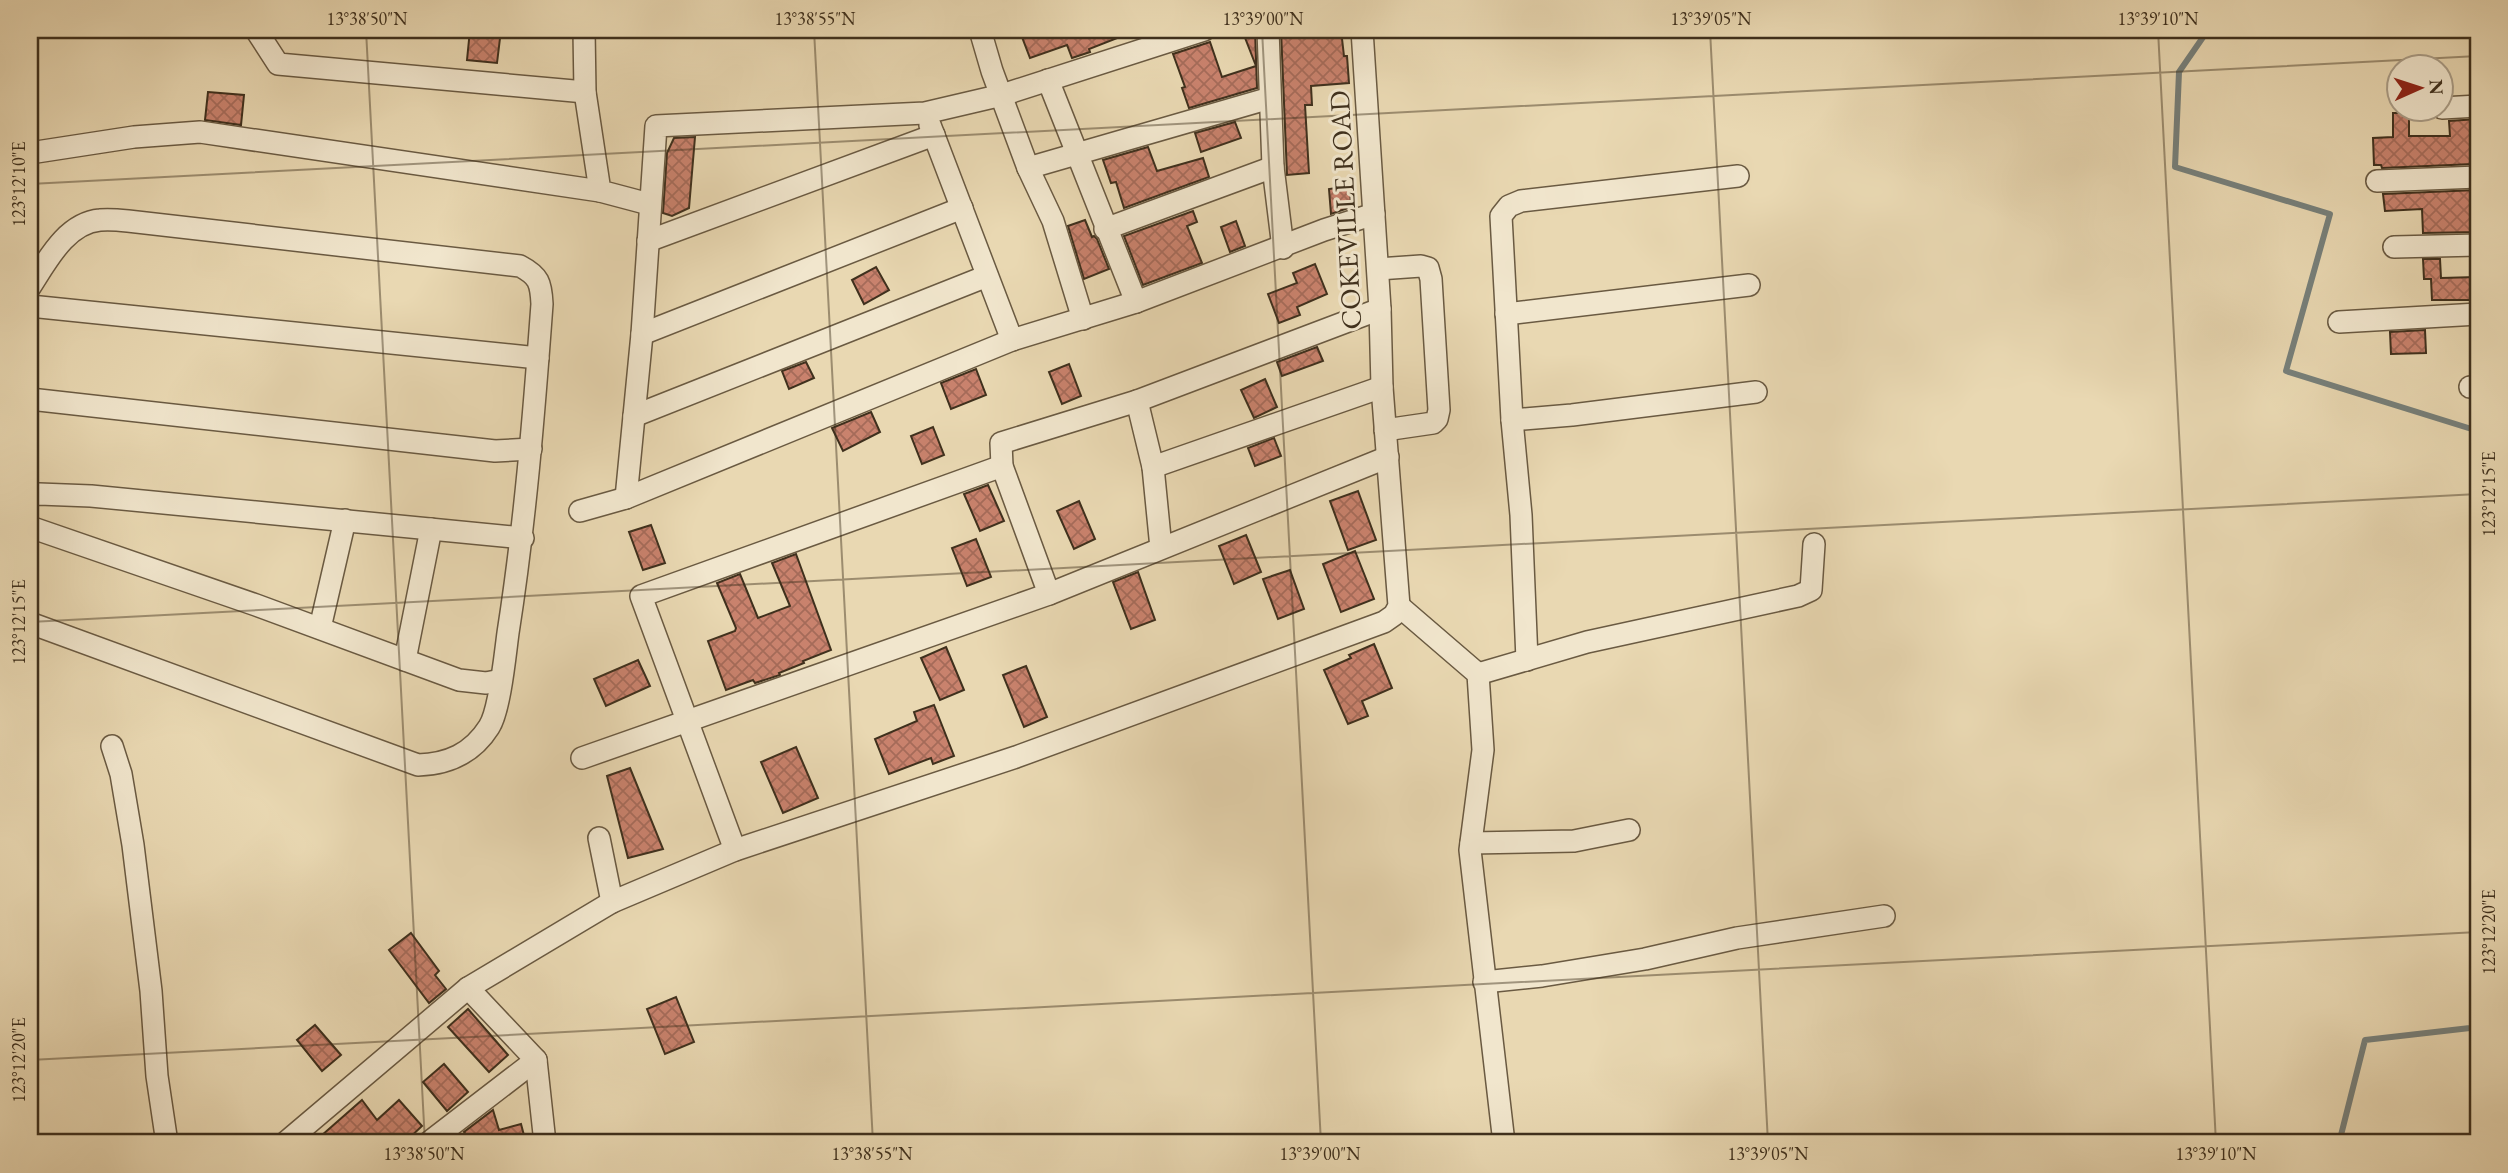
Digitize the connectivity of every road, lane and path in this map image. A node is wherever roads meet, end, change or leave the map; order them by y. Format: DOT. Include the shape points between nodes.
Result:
graph roads {
  1 [pos="256,30"];
  2 [pos="584,30"];
  3 [pos="980,30"];
  4 [pos="1204,30"];
  5 [pos="1268,30"];
  6 [pos="1362,30"];
  7 [pos="1048,80"];
  8 [pos="585,92"];
  9 [pos="1002,95"];
  10 [pos="1270,98"];
  11 [pos="2478,106"];
  12 [pos="2456,107"];
  13 [pos="925,113"];
  14 [pos="934,135"];
  15 [pos="30,153"];
  16 [pos="1077,154"];
  17 [pos="1273,167"];
  18 [pos="1028,168"];
  19 [pos="1738,176"];
  20 [pos="2478,177"];
  21 [pos="2378,181"];
  22 [pos="600,191"];
  23 [pos="649,204"];
  24 [pos="962,208"];
  25 [pos="1374,214"];
  26 [pos="1105,229"];
  27 [pos="648,241"];
  28 [pos="2478,245"];
  29 [pos="2394,247"];
  30 [pos="1283,248"];
  31 [pos="1378,270"];
  32 [pos="988,276"];
  33 [pos="1749,285"];
  34 [pos="30,287"];
  35 [pos="1136,302"];
  36 [pos="30,306"];
  37 [pos="1380,309"];
  38 [pos="1506,314"];
  39 [pos="2478,314"];
  40 [pos="1083,319"];
  41 [pos="2339,322"];
  42 [pos="642,334"];
  43 [pos="1012,340"];
  44 [pos="538,358"];
  45 [pos="1382,387"];
  46 [pos="1756,392"];
  47 [pos="30,399"];
  48 [pos="1137,401"];
  49 [pos="634,416"];
  50 [pos="1512,420"];
  51 [pos="1385,430"];
  52 [pos="531,449"];
  53 [pos="1388,457"];
  54 [pos="1002,466"];
  55 [pos="1153,467"];
  56 [pos="30,495"];
  57 [pos="626,498"];
  58 [pos="580,511"];
  59 [pos="345,520"];
  60 [pos="30,527"];
  61 [pos="431,529"];
  62 [pos="523,538"];
  63 [pos="1814,544"];
  64 [pos="1161,548"];
  65 [pos="1049,594"];
  66 [pos="1399,606"];
  67 [pos="30,623"];
  68 [pos="320,628"];
  69 [pos="405,660"];
  70 [pos="1527,660"];
  71 [pos="1478,674"];
  72 [pos="501,680"];
  73 [pos="686,721"];
  74 [pos="112,746"];
  75 [pos="582,758"];
  76 [pos="1629,830"];
  77 [pos="599,838"];
  78 [pos="1471,843"];
  79 [pos="735,850"];
  80 [pos="612,902"];
  81 [pos="1884,916"];
  82 [pos="1484,982"];
  83 [pos="468,988"];
  84 [pos="536,1060"];
  85 [pos="167,1143"];
  86 [pos="285,1143"];
  87 [pos="428,1143"];
  88 [pos="545,1143"];
  89 [pos="1504,1143"];
  1 -- 8 [label="street" via="278,64"];
  2 -- 8 [label="street"];
  3 -- 9 [label="street"];
  4 -- 7 [label="street"];
  5 -- 10 [label="street"];
  6 -- 25 [label="street, COKEVILLE ROAD"];
  7 -- 9 [label="street"];
  7 -- 16 [label="street"];
  8 -- 22 [label="street"];
  9 -- 13 [label="street"];
  9 -- 18 [label="street"];
  10 -- 16 [label="street"];
  10 -- 17 [label="street"];
  11 -- 12 [label="street"];
  13 -- 14 [label="street"];
  13 -- 23 [label="street" via="656,126"];
  14 -- 24 [label="street"];
  14 -- 27 [label="street"];
  15 -- 22 [label="street" via="134,136 200,132"];
  16 -- 18 [label="street"];
  16 -- 26 [label="street"];
  17 -- 26 [label="street"];
  17 -- 30 [label="street"];
  18 -- 40 [label="street" via="1053,221"];
  19 -- 38 [label="street" via="1509,206 1501,216"];
  20 -- 21 [label="street"];
  22 -- 23 [label="street"];
  23 -- 27 [label="street"];
  24 -- 32 [label="street"];
  24 -- 42 [label="street"];
  25 -- 30 [label="street"];
  25 -- 31 [label="street, COKEVILLE ROAD"];
  26 -- 35 [label="street"];
  27 -- 42 [label="street"];
  28 -- 29 [label="street"];
  30 -- 35 [label="street"];
  31 -- 37 [label="street, COKEVILLE ROAD"];
  31 -- 51 [label="street" via="1428,268 1439,410 1433,423"];
  32 -- 43 [label="street"];
  32 -- 49 [label="street"];
  33 -- 38 [label="street"];
  34 -- 44 [label="street" via="59,243 98,220 520,266 541,285"];
  35 -- 40 [label="street"];
  36 -- 44 [label="street"];
  37 -- 45 [label="street, COKEVILLE ROAD"];
  37 -- 48 [label="street"];
  38 -- 50 [label="street"];
  39 -- 41 [label="street"];
  40 -- 43 [label="street"];
  42 -- 49 [label="street"];
  43 -- 57 [label="street"];
  44 -- 52 [label="street"];
  45 -- 51 [label="street, COKEVILLE ROAD"];
  45 -- 55 [label="street"];
  46 -- 50 [label="street"];
  47 -- 52 [label="street" via="495,451"];
  48 -- 54 [label="street" via="1001,443"];
  48 -- 55 [label="street"];
  49 -- 57 [label="street"];
  50 -- 70 [label="street"];
  51 -- 53 [label="street, COKEVILLE ROAD"];
  52 -- 62 [label="street"];
  53 -- 64 [label="street"];
  53 -- 66 [label="street, COKEVILLE ROAD"];
  54 -- 65 [label="street"];
  54 -- 73 [label="street" via="642,596"];
  55 -- 64 [label="street"];
  56 -- 59 [label="street" via="91,496"];
  57 -- 58 [label="street"];
  59 -- 61 [label="street"];
  59 -- 68 [label="street"];
  60 -- 68 [label="street"];
  61 -- 62 [label="street"];
  61 -- 69 [label="street"];
  62 -- 72 [label="street"];
  63 -- 70 [label="street" via="1811,590 1798,596 1587,642"];
  64 -- 65 [label="street"];
  65 -- 73 [label="street"];
  66 -- 71 [label="street"];
  66 -- 79 [label="street" via="1384,622 1016,757"];
  67 -- 72 [label="street" via="418,765 440,764 478,742 491,724"];
  68 -- 69 [label="street"];
  69 -- 72 [label="street" via="473,683"];
  70 -- 71 [label="street"];
  71 -- 78 [label="street" via="1483,750"];
  73 -- 75 [label="street"];
  73 -- 79 [label="street"];
  74 -- 85 [label="street" via="133,845"];
  76 -- 78 [label="street" via="1574,841"];
  77 -- 80 [label="street"];
  78 -- 82 [label="street"];
  79 -- 80 [label="street"];
  80 -- 83 [label="street"];
  81 -- 82 [label="street" via="1737,938 1542,976"];
  82 -- 89 [label="street"];
  83 -- 84 [label="street"];
  83 -- 86 [label="street"];
  84 -- 87 [label="street"];
  84 -- 88 [label="street"];
}
